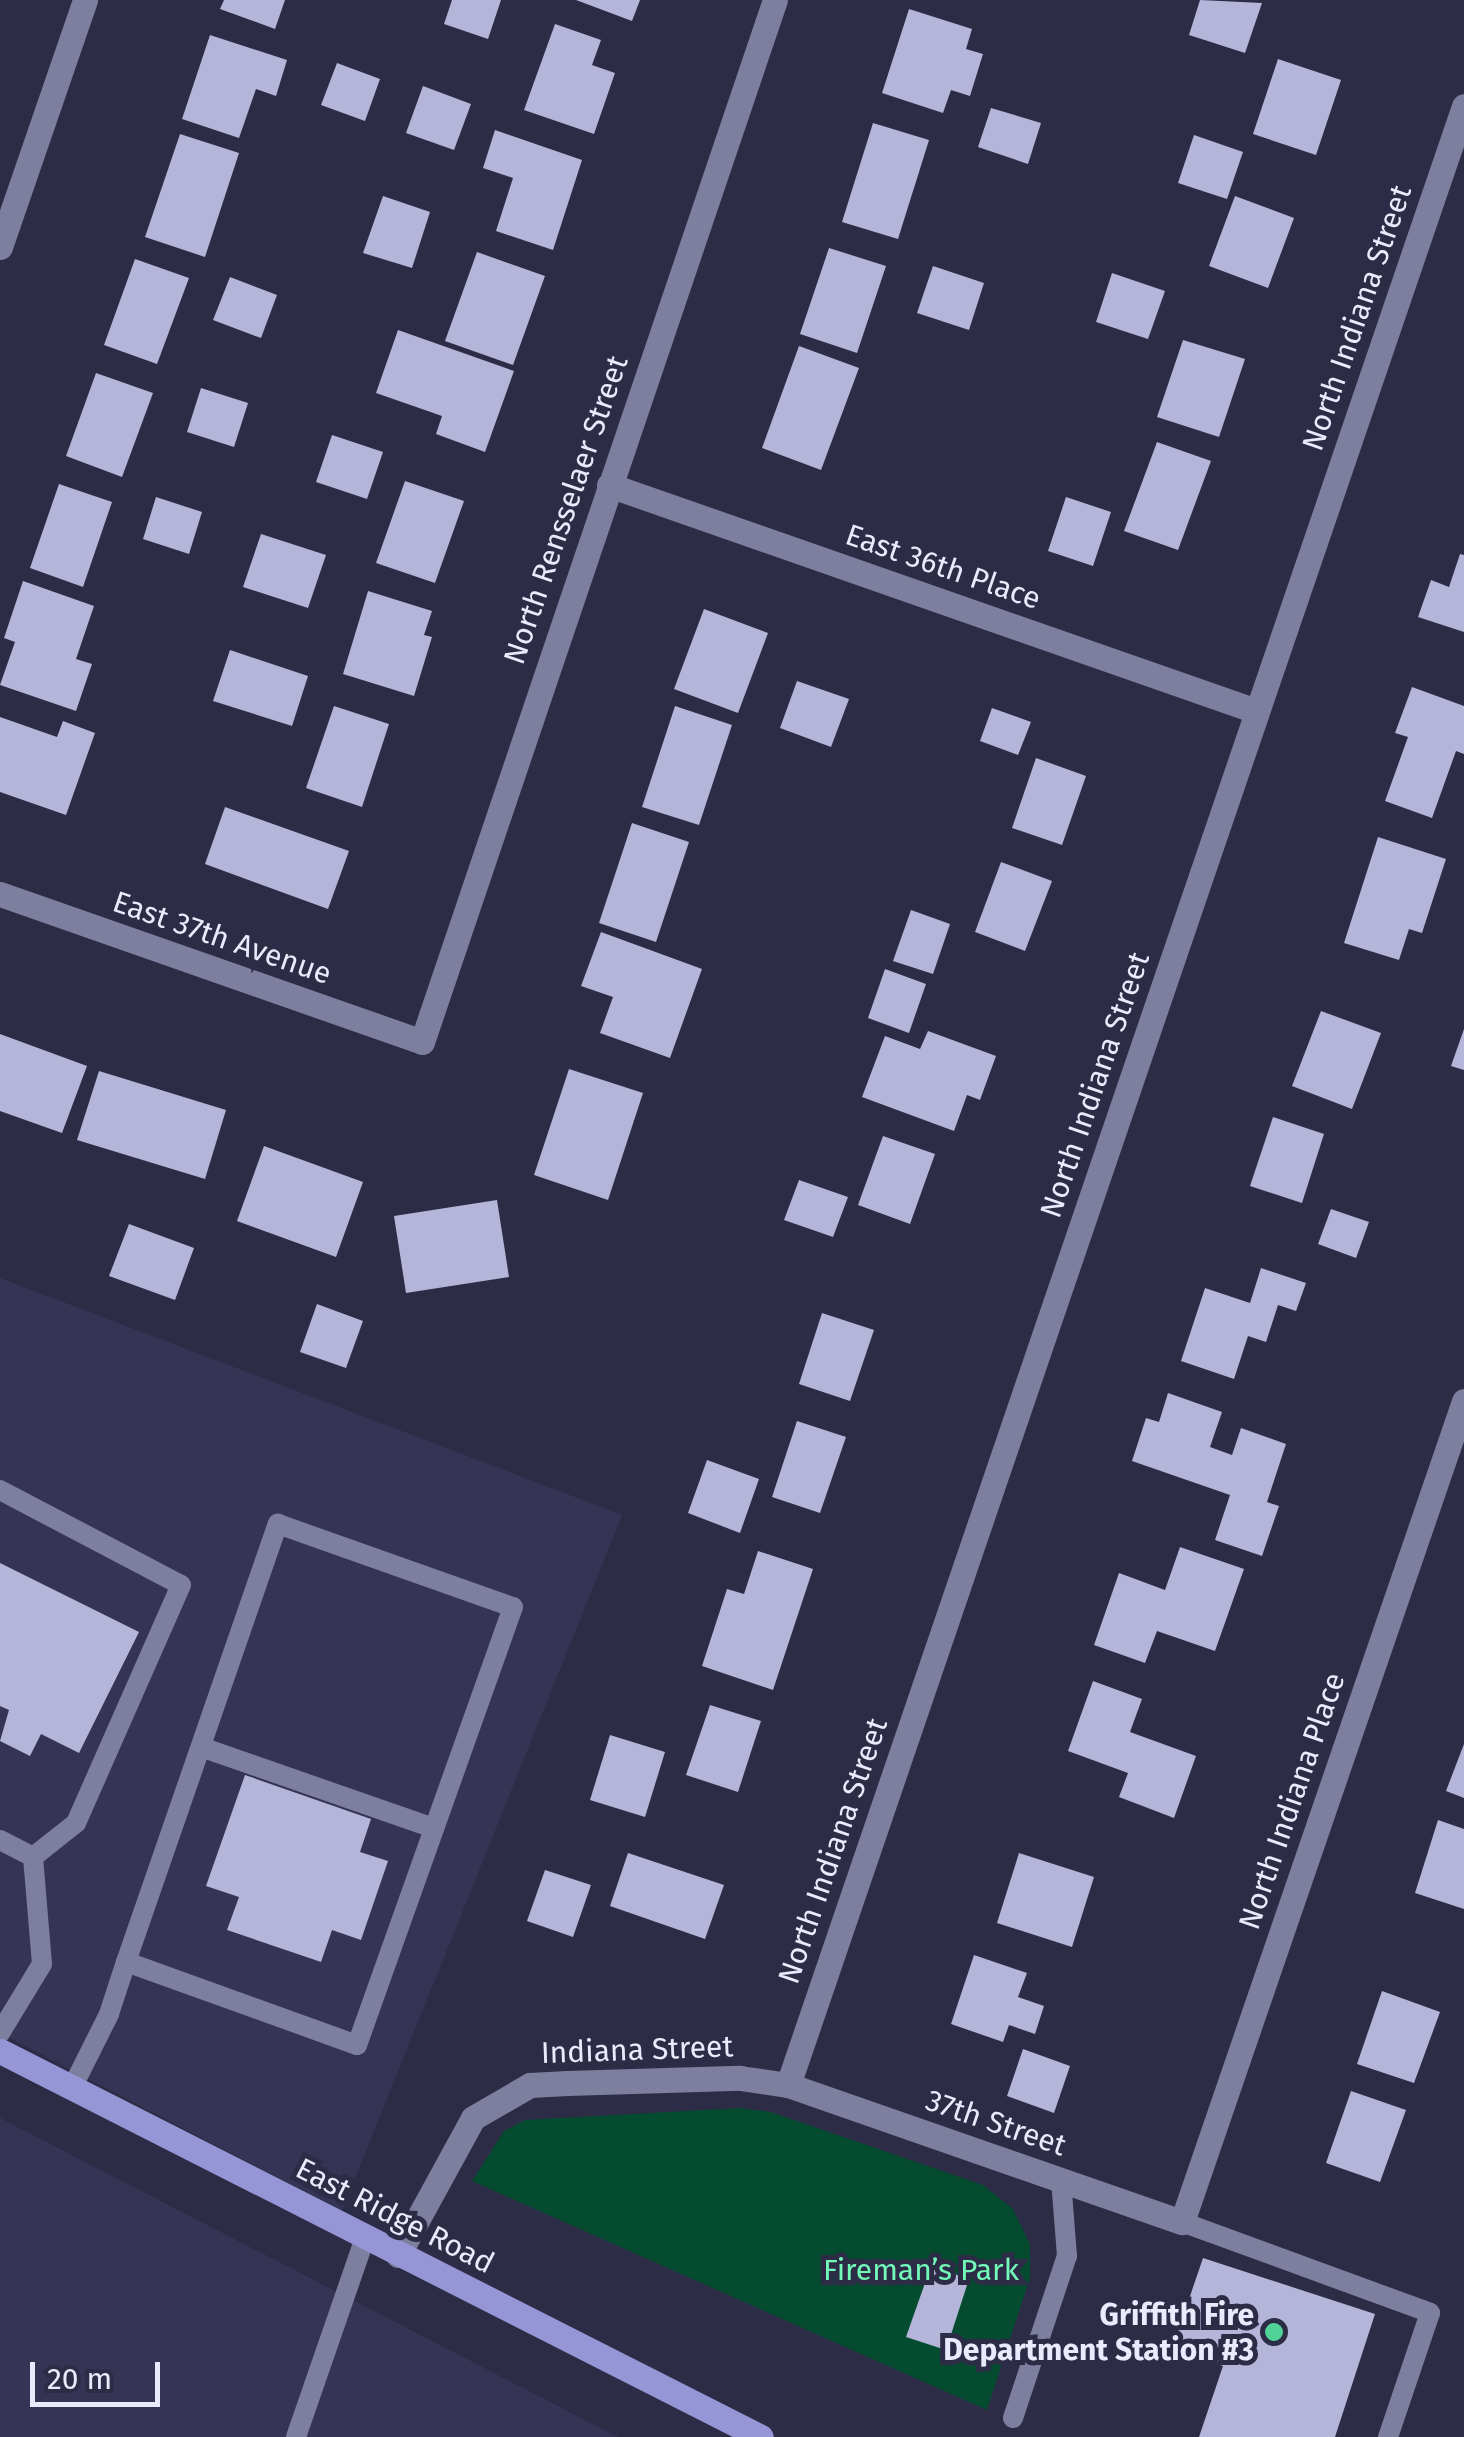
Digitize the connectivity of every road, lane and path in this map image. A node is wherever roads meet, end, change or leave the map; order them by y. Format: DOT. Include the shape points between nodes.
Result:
graph roads {
  1 [pos="85,0"];
  2 [pos="775,0"];
  3 [pos="1464,106"];
  4 [pos="0,247"];
  5 [pos="609,485"];
  6 [pos="1256,711"];
  7 [pos="0,894"];
  8 [pos="422,1042"];
  9 [pos="1464,1401"];
  10 [pos="0,1490"];
  11 [pos="200,1747"];
  12 [pos="434,1828"];
  13 [pos="0,1840"];
  14 [pos="33,1857"];
  15 [pos="126,1962"];
  16 [pos="0,2033"];
  17 [pos="0,2051"];
  18 [pos="788,2085"];
  19 [pos="72,2086"];
  20 [pos="1061,2180"];
  21 [pos="1182,2222"];
  22 [pos="365,2238"];
  23 [pos="398,2255"];
  24 [pos="1013,2418"];
  25 [pos="296,2437"];
  26 [pos="761,2437"];
  27 [pos="1388,2437"];
  1 -- 4 [label="street"];
  2 -- 5 [label="street, North Rensselaer Street"];
  3 -- 6 [label="street, North Indiana Street"];
  5 -- 6 [label="street, East 36th Place"];
  5 -- 8 [label="street, North Rensselaer Street"];
  6 -- 18 [label="street, North Indiana Street"];
  7 -- 8 [label="street, East 37th Avenue"];
  9 -- 21 [label="street, North Indiana Place"];
  10 -- 14 [label="lane" via="181,1585 76,1823"];
  11 -- 12 [label="lane"];
  11 -- 12 [label="lane" via="278,1524 328,1541 513,1607"];
  11 -- 15 [label="lane"];
  12 -- 15 [label="lane" via="357,2045"];
  13 -- 14 [label="lane"];
  14 -- 16 [label="lane" via="42,1964"];
  15 -- 19 [label="lane"];
  17 -- 19 [label="main road, East Ridge Road"];
  18 -- 20 [label="street, 37th Street"];
  18 -- 23 [label="street, Indiana Street" via="702,2079 530,2086 512,2093 473,2118 459,2136"];
  19 -- 22 [label="main road, East Ridge Road"];
  20 -- 21 [label="street, 37th Street"];
  20 -- 24 [label="lane" via="1067,2256"];
  21 -- 27 [label="lane" via="1430,2313"];
  22 -- 23 [label="main road, East Ridge Road"];
  22 -- 25 [label="lane"];
  23 -- 26 [label="main road, East Ridge Road"];
}
